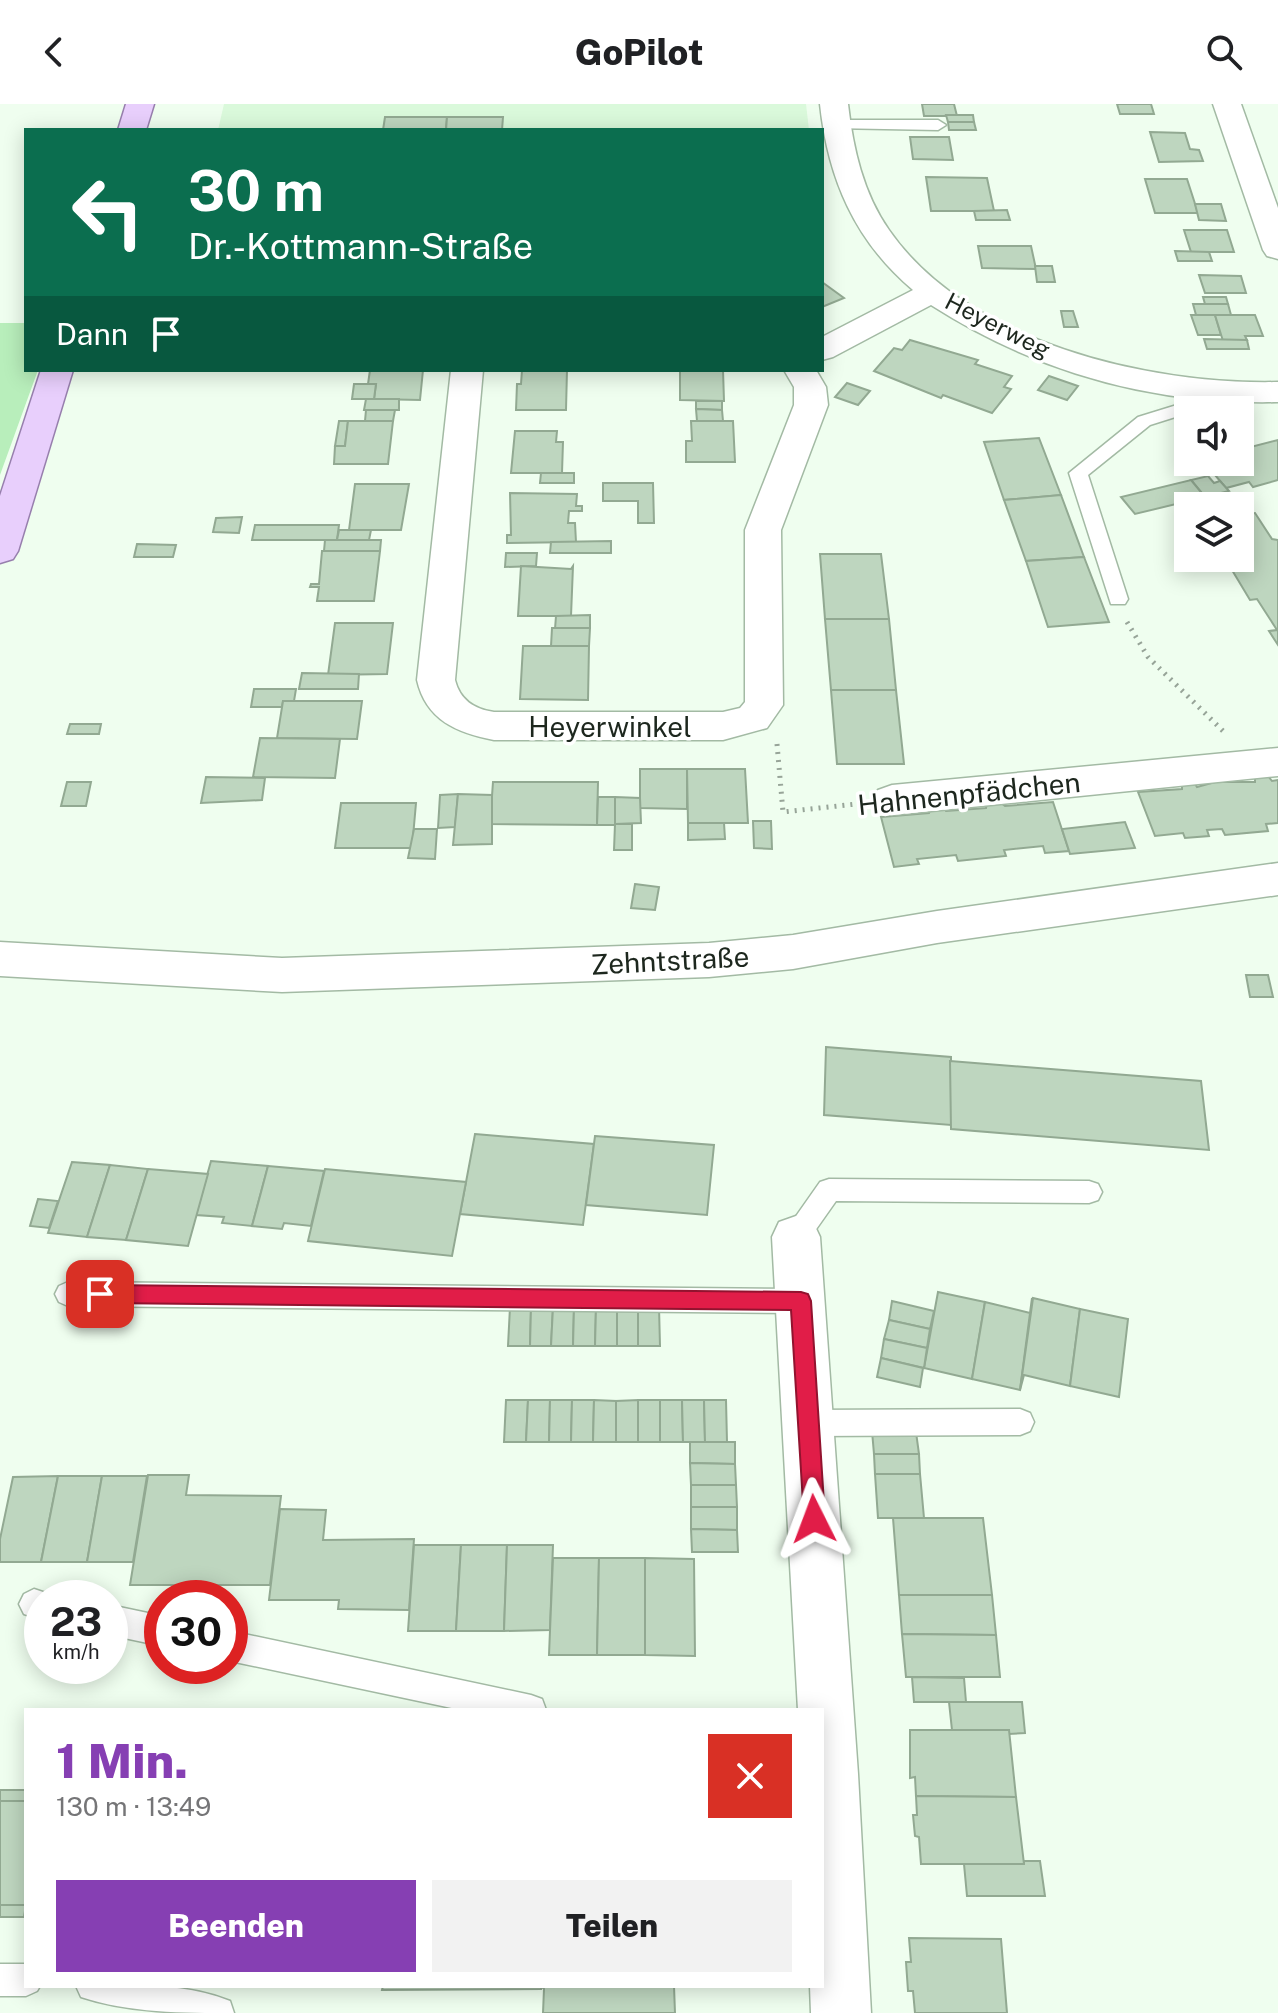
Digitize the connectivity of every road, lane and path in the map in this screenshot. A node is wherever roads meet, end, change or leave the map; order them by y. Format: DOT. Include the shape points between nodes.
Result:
graph roads {
  1 [pos="140,104"];
  2 [pos="1227,104"];
  3 [pos="835,115"];
  4 [pos="938,125"];
  5 [pos="133,128"];
  6 [pos="1278,250"];
  7 [pos="933,292"];
  8 [pos="824,349"];
  9 [pos="56,372"];
  10 [pos="467,372"];
  11 [pos="801,372"];
  12 [pos="1278,392"];
  13 [pos="1232,394"];
  14 [pos="0,551"];
  15 [pos="1118,599"];
  16 [pos="753,718"];
  17 [pos="1269,763"];
  18 [pos="892,800"];
  19 [pos="1278,879"];
  20 [pos="0,959"];
  21 [pos="1089,1192"];
  22 [pos="796,1237"];
  23 [pos="68,1294"];
  24 [pos="801,1301"];
  25 [pos="1020,1422"];
  26 [pos="809,1423"];
  27 [pos="248,1650"];
  28 [pos="522,1708"];
  29 [pos="823,1708"];
  30 [pos="824,1732"];
  31 [pos="826,1773"];
  32 [pos="0,1980"];
  33 [pos="24,1980"];
  34 [pos="101,1988"];
  35 [pos="218,2013"];
  36 [pos="841,2013"];
  1 -- 5 [label="main road"];
  2 -- 6 [label="street"];
  3 -- 4 [label="lane"];
  3 -- 7 [label="street, Heyerweg" via="842,165 861,209 896,259"];
  7 -- 8 [label="street"];
  7 -- 13 [label="street, Heyerweg" via="1004,334 1069,361 1166,388"];
  9 -- 14 [label="main road"];
  10 -- 16 [label="street, Heyerwinkel" via="436,680 444,703 470,721 494,726 723,726"];
  11 -- 16 [label="street" via="810,387 811,405 763,530 766,689 764,705"];
  12 -- 13 [label="street, Heyerweg"];
  13 -- 15 [label="lane" via="1144,421 1078,473"];
  15 -- 17 [label="path" via="1148,657 1184,695"];
  16 -- 18 [label="path, Hahnenpfädchen" via="776,738 783,812"];
  17 -- 18 [label="street, Hahnenpfädchen"];
  19 -- 20 [label="street, Zehntstraße" via="709,960 282,975"];
  21 -- 22 [label="lane" via="829,1190"];
  22 -- 24 [label="street"];
  23 -- 24 [label="lane"];
  24 -- 26 [label="street"];
  25 -- 26 [label="lane"];
  26 -- 29 [label="street"];
  27 -- 28 [label="lane"];
  30 -- 31 [label="street"];
  31 -- 36 [label="street"];
  32 -- 33 [label="lane"];
  34 -- 35 [label="lane"];
}
